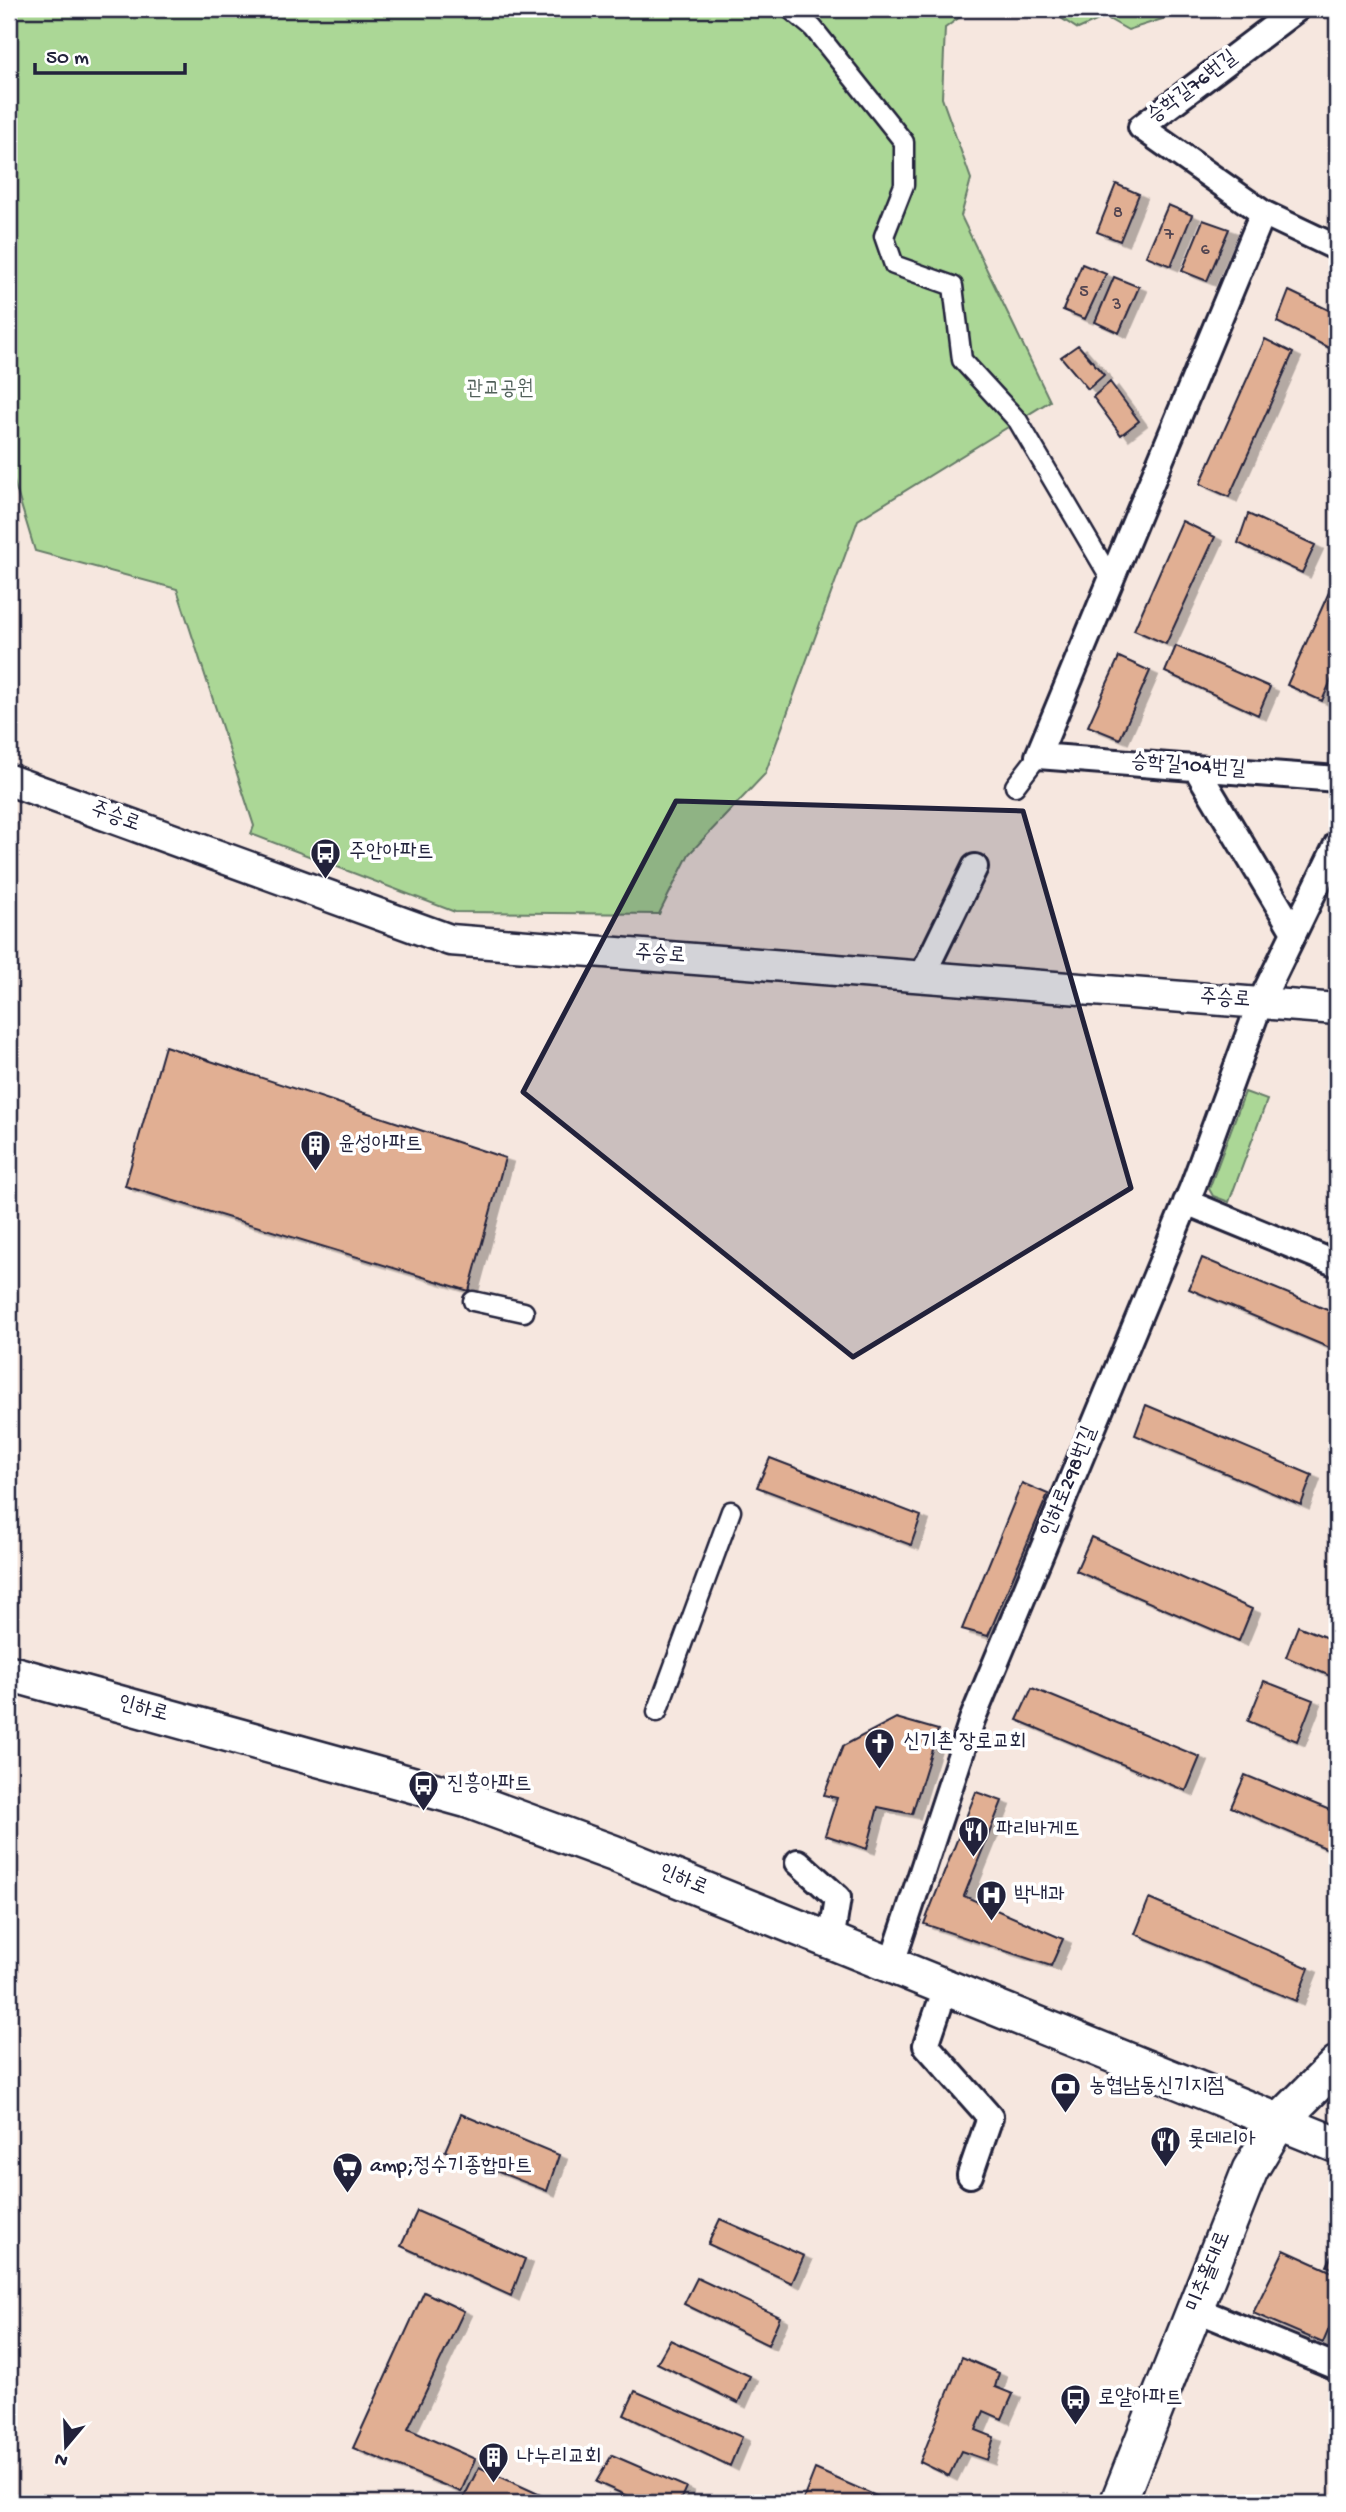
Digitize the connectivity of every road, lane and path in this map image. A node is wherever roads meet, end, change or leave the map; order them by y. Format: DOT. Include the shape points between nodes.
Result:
graph roads {
  1 [pos="790,9"];
  2 [pos="1297,9"];
  3 [pos="1263,213"];
  4 [pos="1337,248"];
  5 [pos="1111,579"];
  6 [pos="1038,756"];
  7 [pos="1196,768"];
  8 [pos="1337,779"];
  9 [pos="9,780"];
  10 [pos="1015,786"];
  11 [pos="1337,844"];
  12 [pos="975,867"];
  13 [pos="1294,932"];
  14 [pos="922,976"];
  15 [pos="1260,1003"];
  16 [pos="1337,1009"];
  17 [pos="1186,1202"];
  18 [pos="1337,1264"];
  19 [pos="473,1301"];
  20 [pos="524,1312"];
  21 [pos="731,1511"];
  22 [pos="9,1673"];
  23 [pos="657,1712"];
  24 [pos="798,1862"];
  25 [pos="831,1942"];
  26 [pos="891,1966"];
  27 [pos="939,2007"];
  28 [pos="1337,2064"];
  29 [pos="1278,2123"];
  30 [pos="1337,2145"];
  31 [pos="970,2175"];
  32 [pos="1195,2309"];
  33 [pos="1337,2367"];
  34 [pos="1118,2503"];
  1 -- 5 [label="street" via="813,28 904,142 904,186 884,236 894,265 953,286 962,360 1018,421"];
  2 -- 3 [label="street, 승학길76번길" via="1141,127"];
  3 -- 4 [label="street, 승학길76번길"];
  3 -- 5 [label="street"];
  5 -- 6 [label="street"];
  6 -- 7 [label="street, 승학길104번길"];
  6 -- 10 [label="street"];
  7 -- 8 [label="street, 승학길104번길"];
  7 -- 13 [label="street"];
  9 -- 14 [label="street, 주승로" via="450,940"];
  11 -- 13 [label="street, 인하로298번길"];
  12 -- 14 [label="street"];
  13 -- 15 [label="street, 인하로298번길"];
  14 -- 15 [label="street, 주승로"];
  15 -- 16 [label="street, 주승로"];
  15 -- 17 [label="street, 인하로298번길"];
  17 -- 18 [label="street"];
  17 -- 26 [label="street, 인하로298번길" via="972,1720"];
  19 -- 20 [label="street"];
  21 -- 23 [label="street"];
  22 -- 25 [label="main road, 인하로" via="468,1800"];
  24 -- 25 [label="street" via="838,1898"];
  25 -- 26 [label="main road, 인하로"];
  26 -- 29 [label="main road, 인하로"];
  27 -- 31 [label="street" via="926,2045 990,2117"];
  28 -- 29 [label="main road, 미추홀대로"];
  29 -- 30 [label="main road, 인하로"];
  29 -- 32 [label="main road, 미추홀대로" via="1250,2170"];
  32 -- 33 [label="street"];
  32 -- 34 [label="main road, 미추홀대로"];
}
